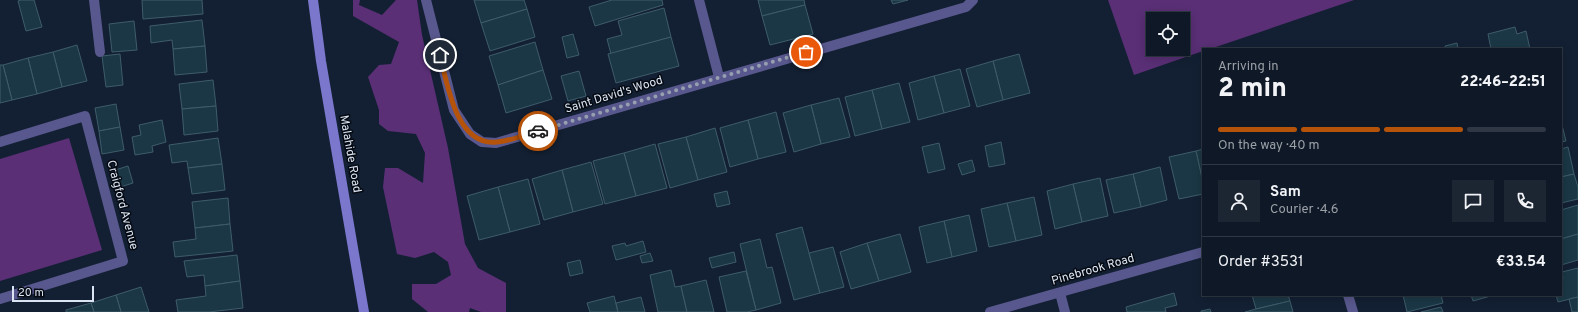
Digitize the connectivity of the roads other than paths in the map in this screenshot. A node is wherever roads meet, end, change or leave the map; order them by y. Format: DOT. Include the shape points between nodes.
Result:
graph roads {
  1 [pos="94,0"];
  2 [pos="313,0"];
  3 [pos="426,0"];
  4 [pos="700,0"];
  5 [pos="973,0"];
  6 [pos="100,52"];
  7 [pos="719,77"];
  8 [pos="0,142"];
  9 [pos="1202,252"];
  10 [pos="1060,293"];
  11 [pos="1348,296"];
  12 [pos="0,299"];
  13 [pos="364,312"];
  14 [pos="990,312"];
  15 [pos="1065,312"];
  16 [pos="1353,312"];
  1 -- 6 [label="street"];
  2 -- 13 [label="main road, Malahide Road"];
  3 -- 7 [label="street, Saint David's Wood" via="454,110 470,134 482,142 496,143 511,139"];
  4 -- 7 [label="street"];
  5 -- 7 [label="street, Saint David's Wood" via="966,6"];
  8 -- 12 [label="street, Craigford Avenue" via="85,116 123,261"];
  9 -- 10 [label="street, Pinebrook Road"];
  10 -- 14 [label="street, Pinebrook Road"];
  10 -- 15 [label="street"];
  11 -- 16 [label="street"];
}
